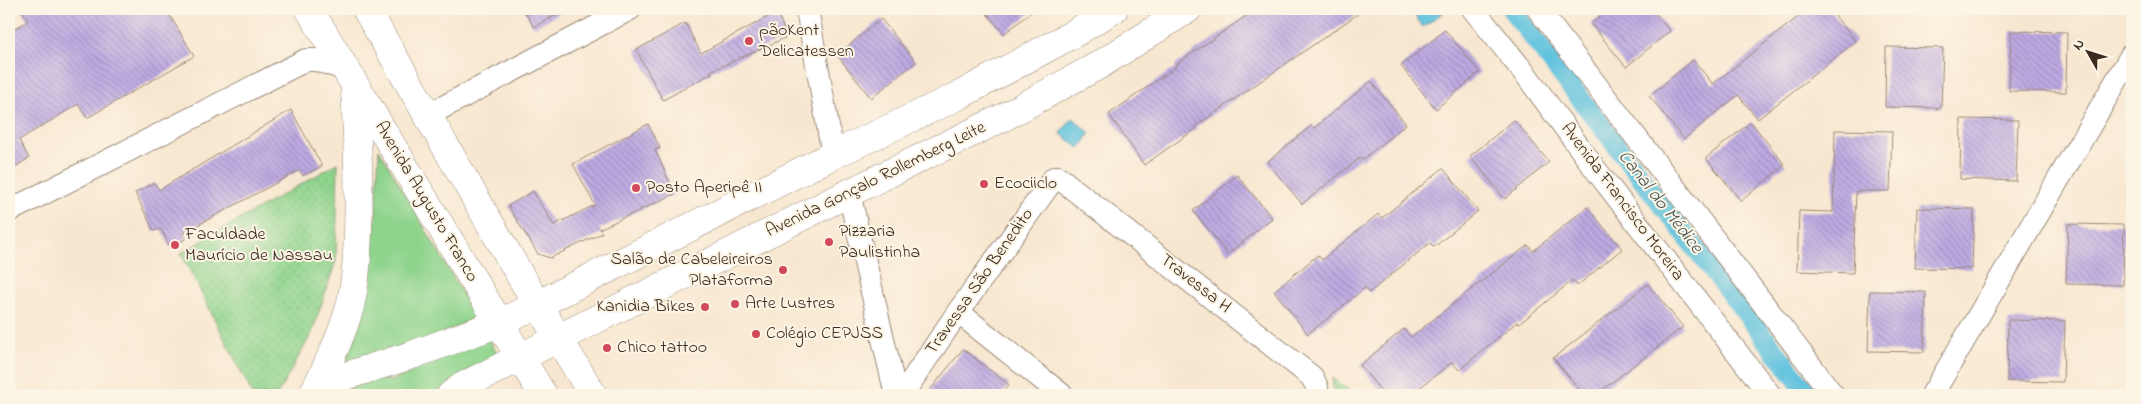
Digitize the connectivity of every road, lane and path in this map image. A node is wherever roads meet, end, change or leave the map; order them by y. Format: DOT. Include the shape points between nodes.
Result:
graph roads {
  1 [pos="309,9"];
  2 [pos="366,9"];
  3 [pos="630,9"];
  4 [pos="807,9"];
  5 [pos="1114,9"];
  6 [pos="1188,9"];
  7 [pos="1473,9"];
  8 [pos="1545,11"];
  9 [pos="2132,54"];
  10 [pos="350,78"];
  11 [pos="428,115"];
  12 [pos="834,155"];
  13 [pos="1064,180"];
  14 [pos="848,193"];
  15 [pos="9,211"];
  16 [pos="538,305"];
  17 [pos="958,312"];
  18 [pos="499,323"];
  19 [pos="558,339"];
  20 [pos="520,358"];
  21 [pos="313,395"];
  22 [pos="451,395"];
  23 [pos="542,395"];
  24 [pos="593,395"];
  25 [pos="896,395"];
  26 [pos="902,395"];
  27 [pos="1062,395"];
  28 [pos="1317,395"];
  29 [pos="1770,395"];
  30 [pos="1833,395"];
  31 [pos="1932,395"];
  1 -- 10 [label="main road, Avenida Augusto Franco"];
  2 -- 11 [label="main road"];
  3 -- 11 [label="street"];
  4 -- 12 [label="street"];
  5 -- 12 [label="main road" via="958,96"];
  6 -- 14 [label="main road, Avenida Gonçalo Rollemberg Leite" via="1101,64 1006,116"];
  7 -- 29 [label="street, Avenida Francisco Moreira"];
  8 -- 30 [label="street"];
  9 -- 31 [label="street"];
  10 -- 15 [label="street" via="317,60 306,60"];
  10 -- 18 [label="main road, Avenida Augusto Franco"];
  10 -- 21 [label="main road" via="360,189 357,262 349,310 333,356"];
  11 -- 16 [label="main road"];
  12 -- 16 [label="main road"];
  13 -- 17 [label="street, Travessa São Benedito" via="1058,176 1054,178"];
  13 -- 28 [label="street, Travessa H" via="1312,377"];
  14 -- 19 [label="main road, Avenida Gonçalo Rollemberg Leite"];
  14 -- 25 [label="street"];
  16 -- 18 [label="main road"];
  16 -- 19 [label="main road"];
  17 -- 26 [label="street, Travessa São Benedito"];
  17 -- 27 [label="street"];
  18 -- 20 [label="main road, Avenida Augusto Franco"];
  18 -- 21 [label="main road" via="333,380"];
  19 -- 20 [label="main road, Avenida Gonçalo Rollemberg Leite"];
  19 -- 24 [label="main road"];
  20 -- 22 [label="main road, Avenida Gonçalo Rollemberg Leite"];
  20 -- 23 [label="main road, Avenida Augusto Franco"];
}
